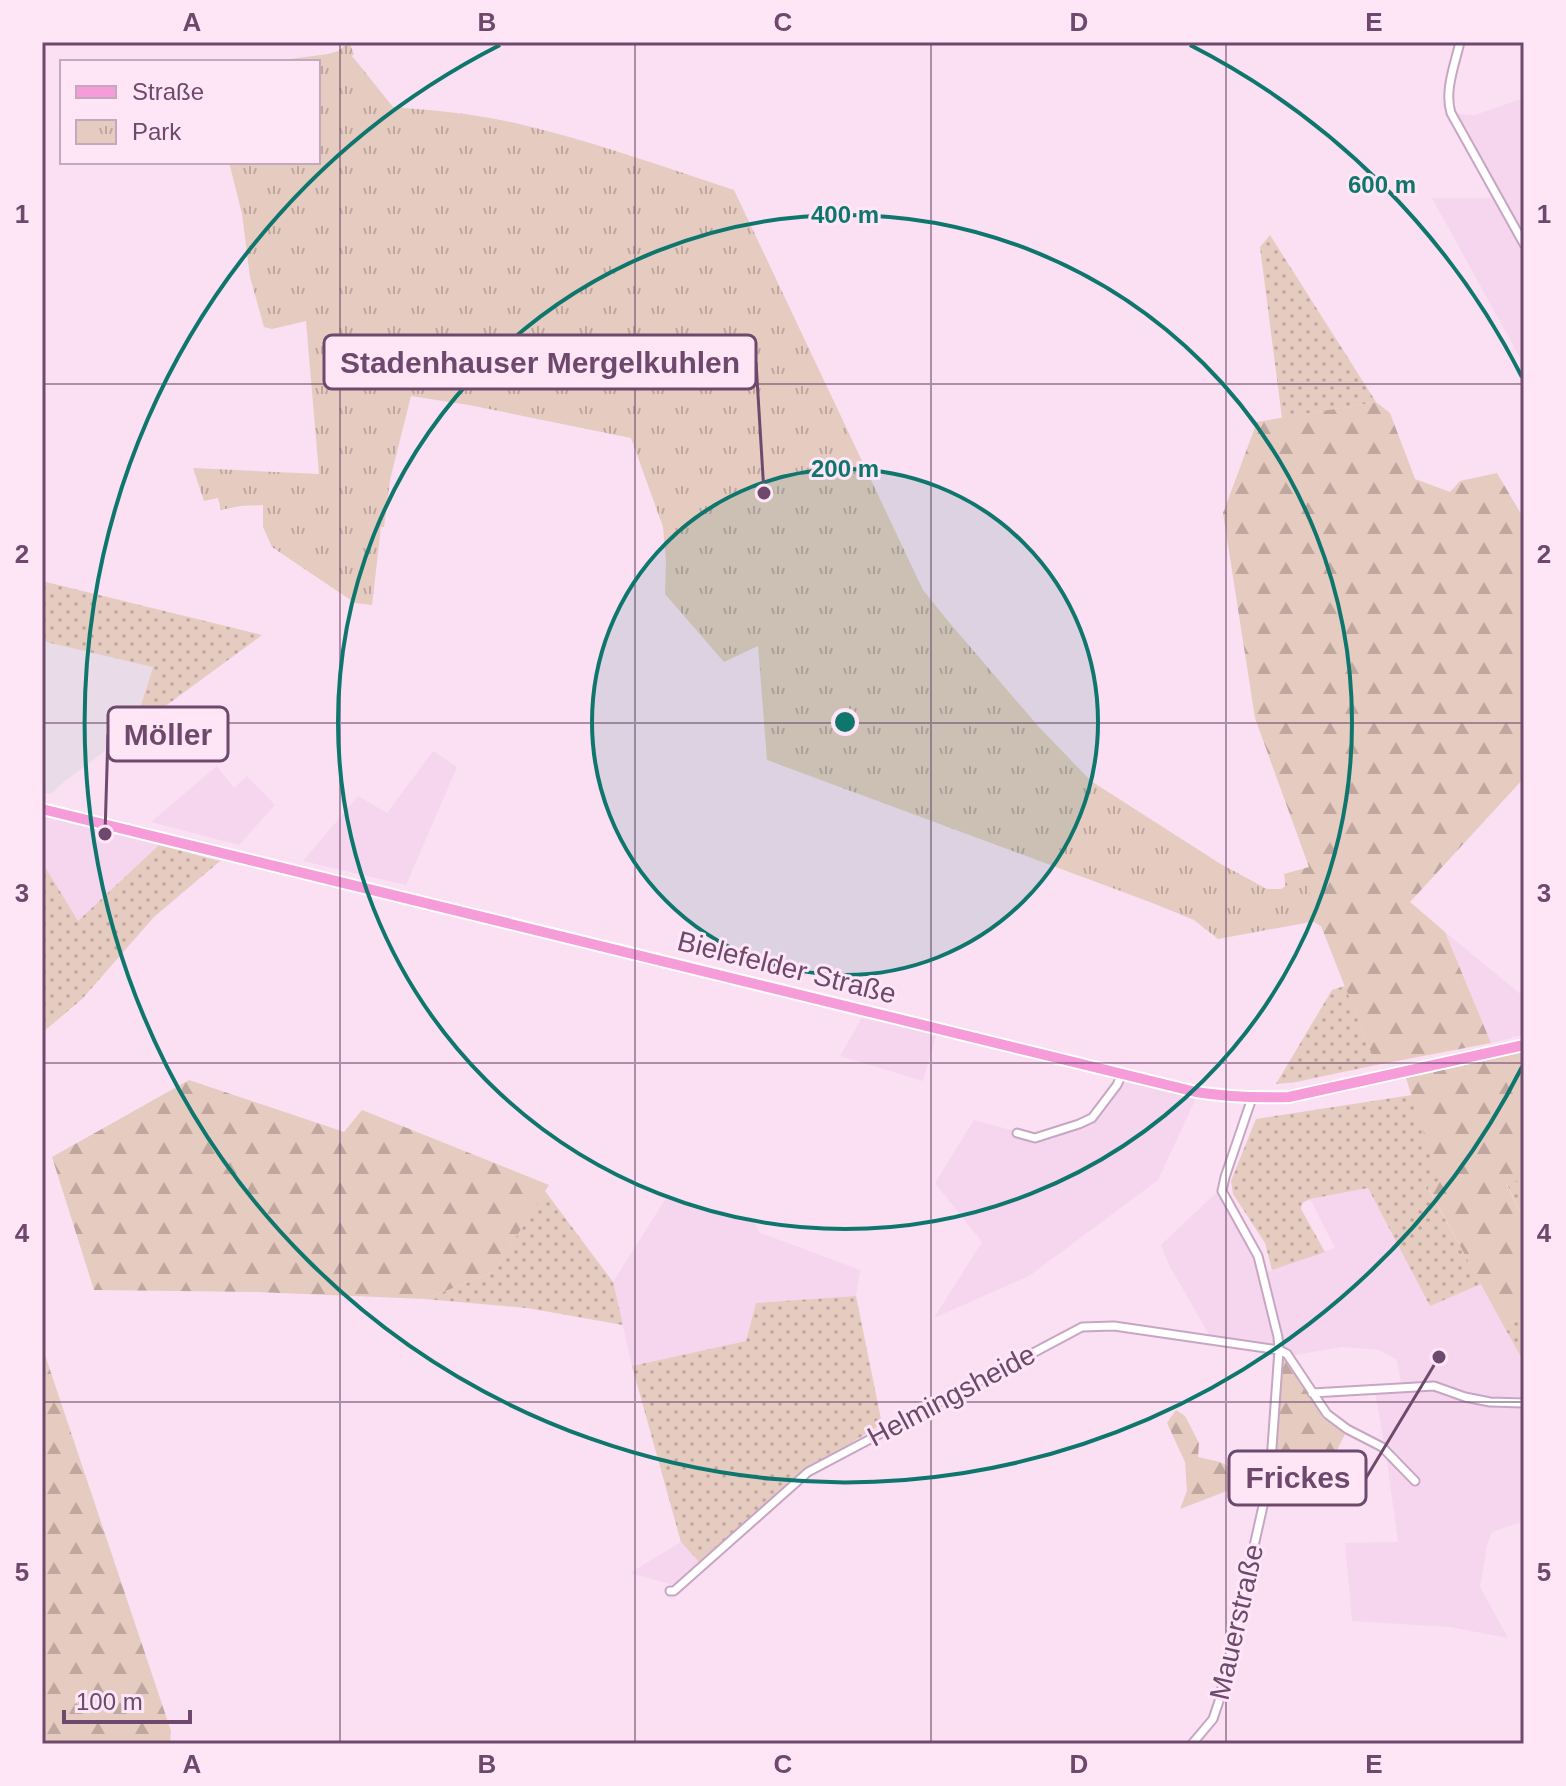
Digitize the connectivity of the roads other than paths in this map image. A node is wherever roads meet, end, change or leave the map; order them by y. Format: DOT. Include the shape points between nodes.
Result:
graph roads {
  1 [pos="1460,42"];
  2 [pos="1524,244"];
  3 [pos="42,809"];
  4 [pos="1524,1045"];
  5 [pos="1122,1074"];
  6 [pos="1252,1098"];
  7 [pos="1017,1133"];
  8 [pos="1279,1350"];
  9 [pos="1312,1393"];
  10 [pos="1524,1403"];
  11 [pos="1415,1481"];
  12 [pos="670,1591"];
  13 [pos="1192,1744"];
  1 -- 2 [label="street" via="1449,90 1451,113"];
  3 -- 5 [label="main road, Bielefelder Straße"];
  4 -- 6 [label="main road, Bielefelder Straße" via="1289,1097"];
  5 -- 6 [label="main road, Bielefelder Straße" via="1196,1092"];
  5 -- 7 [label="street" via="1092,1118 1035,1138"];
  6 -- 8 [label="street, Mauerstraße" via="1222,1191 1258,1256"];
  8 -- 9 [label="street, Mauerstraße"];
  8 -- 12 [label="street, Helmingsheide" via="1114,1326 1074,1330 808,1472"];
  8 -- 13 [label="street, Mauerstraße" via="1270,1475 1219,1701 1213,1719"];
  9 -- 10 [label="street" via="1434,1386 1490,1402"];
  9 -- 11 [label="street, Mauerstraße" via="1327,1414 1382,1447"];
}
